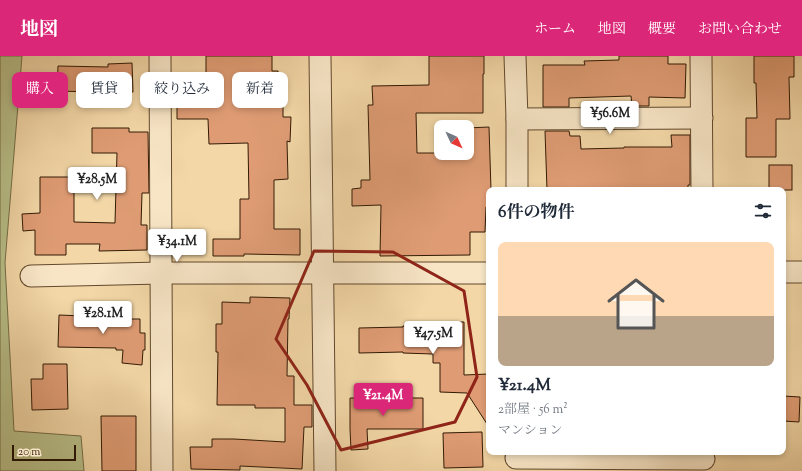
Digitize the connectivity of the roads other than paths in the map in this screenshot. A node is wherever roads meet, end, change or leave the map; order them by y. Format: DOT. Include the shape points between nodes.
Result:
graph roads {
  1 [pos="160,56"];
  2 [pos="320,56"];
  3 [pos="515,56"];
  4 [pos="701,56"];
  5 [pos="702,118"];
  6 [pos="517,119"];
  7 [pos="517,187"];
  8 [pos="702,187"];
  9 [pos="322,272"];
  10 [pos="786,272"];
  11 [pos="802,272"];
  12 [pos="160,273"];
  13 [pos="486,273"];
  14 [pos="31,276"];
  15 [pos="516,460"];
  16 [pos="704,461"];
  17 [pos="162,471"];
  18 [pos="325,471"];
  1 -- 12 [label="street"];
  2 -- 9 [label="street"];
  3 -- 6 [label="street"];
  4 -- 5 [label="street"];
  5 -- 6 [label="street"];
  5 -- 8 [label="street"];
  6 -- 7 [label="street"];
  9 -- 12 [label="street"];
  9 -- 13 [label="street"];
  9 -- 18 [label="street"];
  10 -- 11 [label="street"];
  12 -- 14 [label="street"];
  12 -- 17 [label="street"];
  15 -- 16 [label="street"];
}
